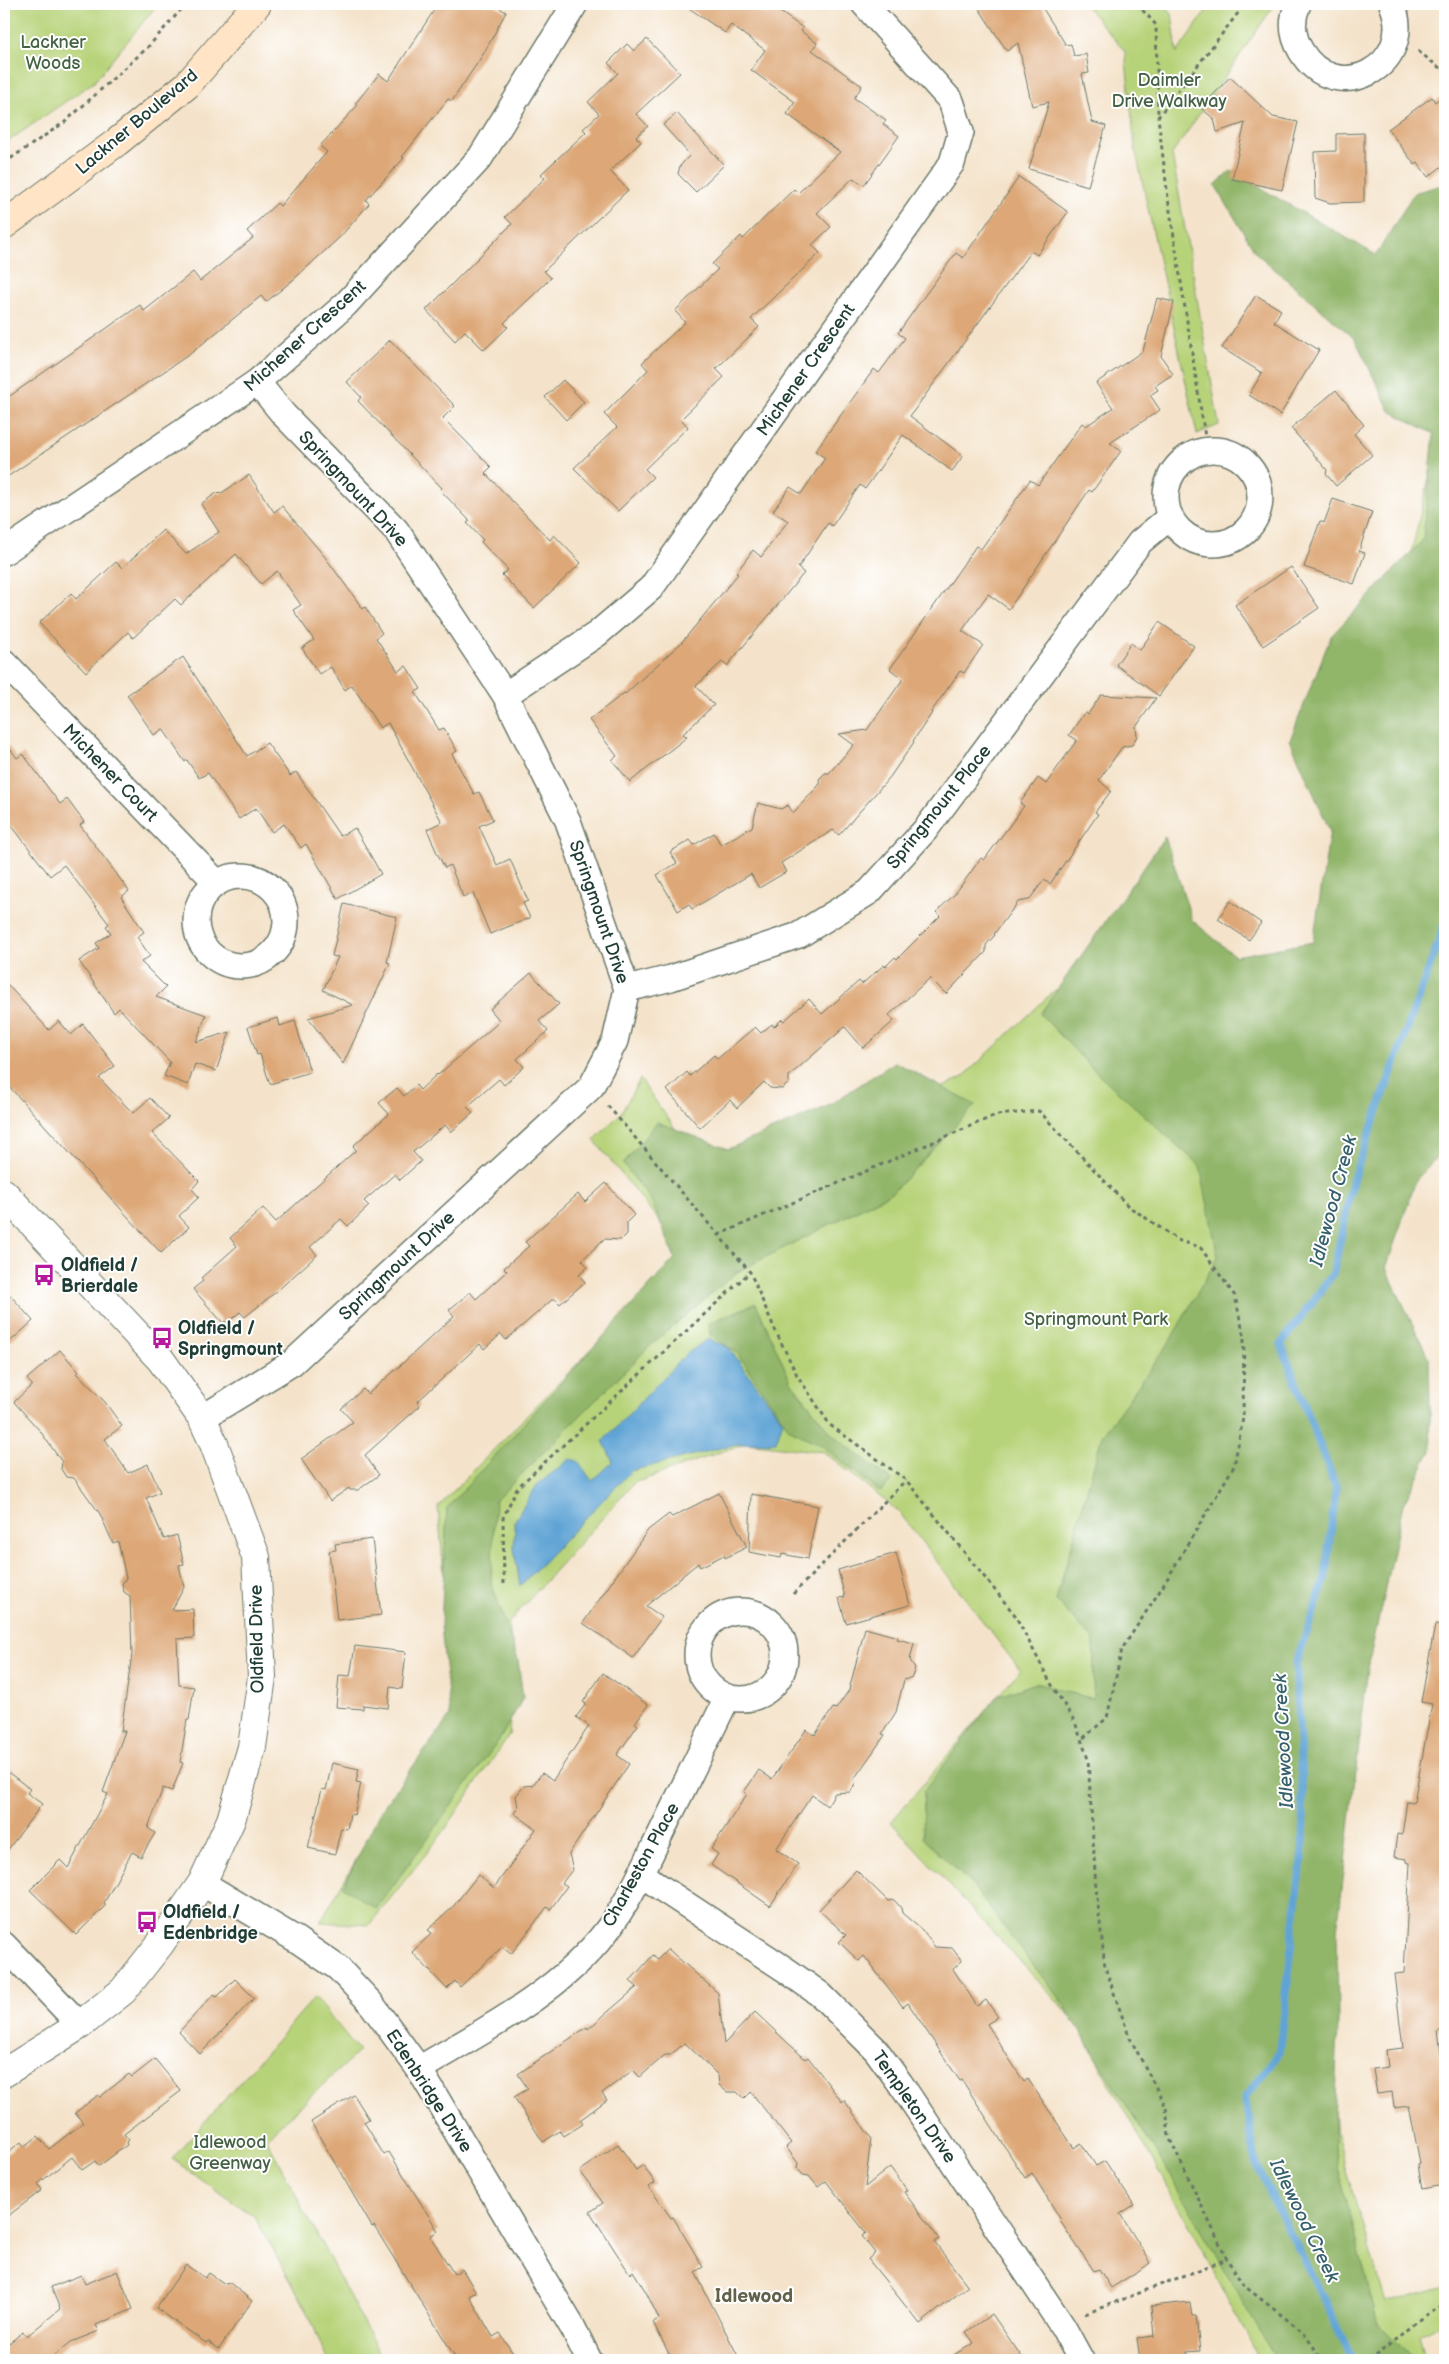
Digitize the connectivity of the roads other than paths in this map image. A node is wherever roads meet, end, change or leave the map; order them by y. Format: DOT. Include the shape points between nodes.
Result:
graph roads {
  1 [pos="257,4"];
  2 [pos="575,4"];
  3 [pos="864,4"];
  4 [pos="1298,4"];
  5 [pos="1392,4"];
  6 [pos="4,225"];
  7 [pos="257,382"];
  8 [pos="1170,517"];
  9 [pos="4,552"];
  10 [pos="4,662"];
  11 [pos="505,695"];
  12 [pos="217,883"];
  13 [pos="627,989"];
  14 [pos="4,1193"];
  15 [pos="202,1418"];
  16 [pos="727,1698"];
  17 [pos="642,1873"];
  18 [pos="202,1884"];
  19 [pos="4,1946"];
  20 [pos="80,2025"];
  21 [pos="419,2069"];
  22 [pos="4,2073"];
  23 [pos="589,2360"];
  24 [pos="1081,2360"];
  1 -- 6 [label="main road, Lackner Boulevard" via="187,85 117,142"];
  2 -- 7 [label="street, Michener Crescent" via="480,158 345,305"];
  3 -- 11 [label="street, Michener Crescent" via="951,100 961,132 952,163 651,588 597,634"];
  4 -- 5 [label="street" via="1293,23 1295,41 1308,63 1323,74 1343,79 1360,77 1380,66 1392,51 1397,34 1397,16"];
  7 -- 9 [label="street, Michener Crescent"];
  7 -- 11 [label="street, Springmount Drive" via="284,415 396,530"];
  8 -- 8 [label="street" via="1166,493 1170,477 1192,454 1207,450 1236,454 1259,482 1261,499 1257,515 1246,531 1232,540 1206,544 1191,538"];
  8 -- 13 [label="street, Springmount Place" via="1140,542 926,829 869,892 799,935 671,978"];
  10 -- 12 [label="street, Michener Court"];
  11 -- 13 [label="street, Springmount Drive" via="568,821"];
  13 -- 15 [label="street, Springmount Drive" via="614,1041 591,1087 292,1363"];
  14 -- 15 [label="street, Oldfield Drive" via="161,1360"];
  15 -- 18 [label="street, Oldfield Drive" via="256,1557 262,1677 252,1747 231,1820"];
  16 -- 17 [label="street, Charleston Place"];
  17 -- 21 [label="street, Charleston Place" via="604,1934 561,1978 509,2016"];
  17 -- 24 [label="street, Templeton Drive" via="821,1995 876,2050 1076,2347"];
  18 -- 20 [label="street, Oldfield Drive" via="123,1990"];
  18 -- 21 [label="street, Edenbridge Drive" via="338,1968 370,2002"];
  19 -- 20 [label="street"];
  20 -- 22 [label="street, Oldfield Drive"];
  21 -- 23 [label="street, Edenbridge Drive"];
}
